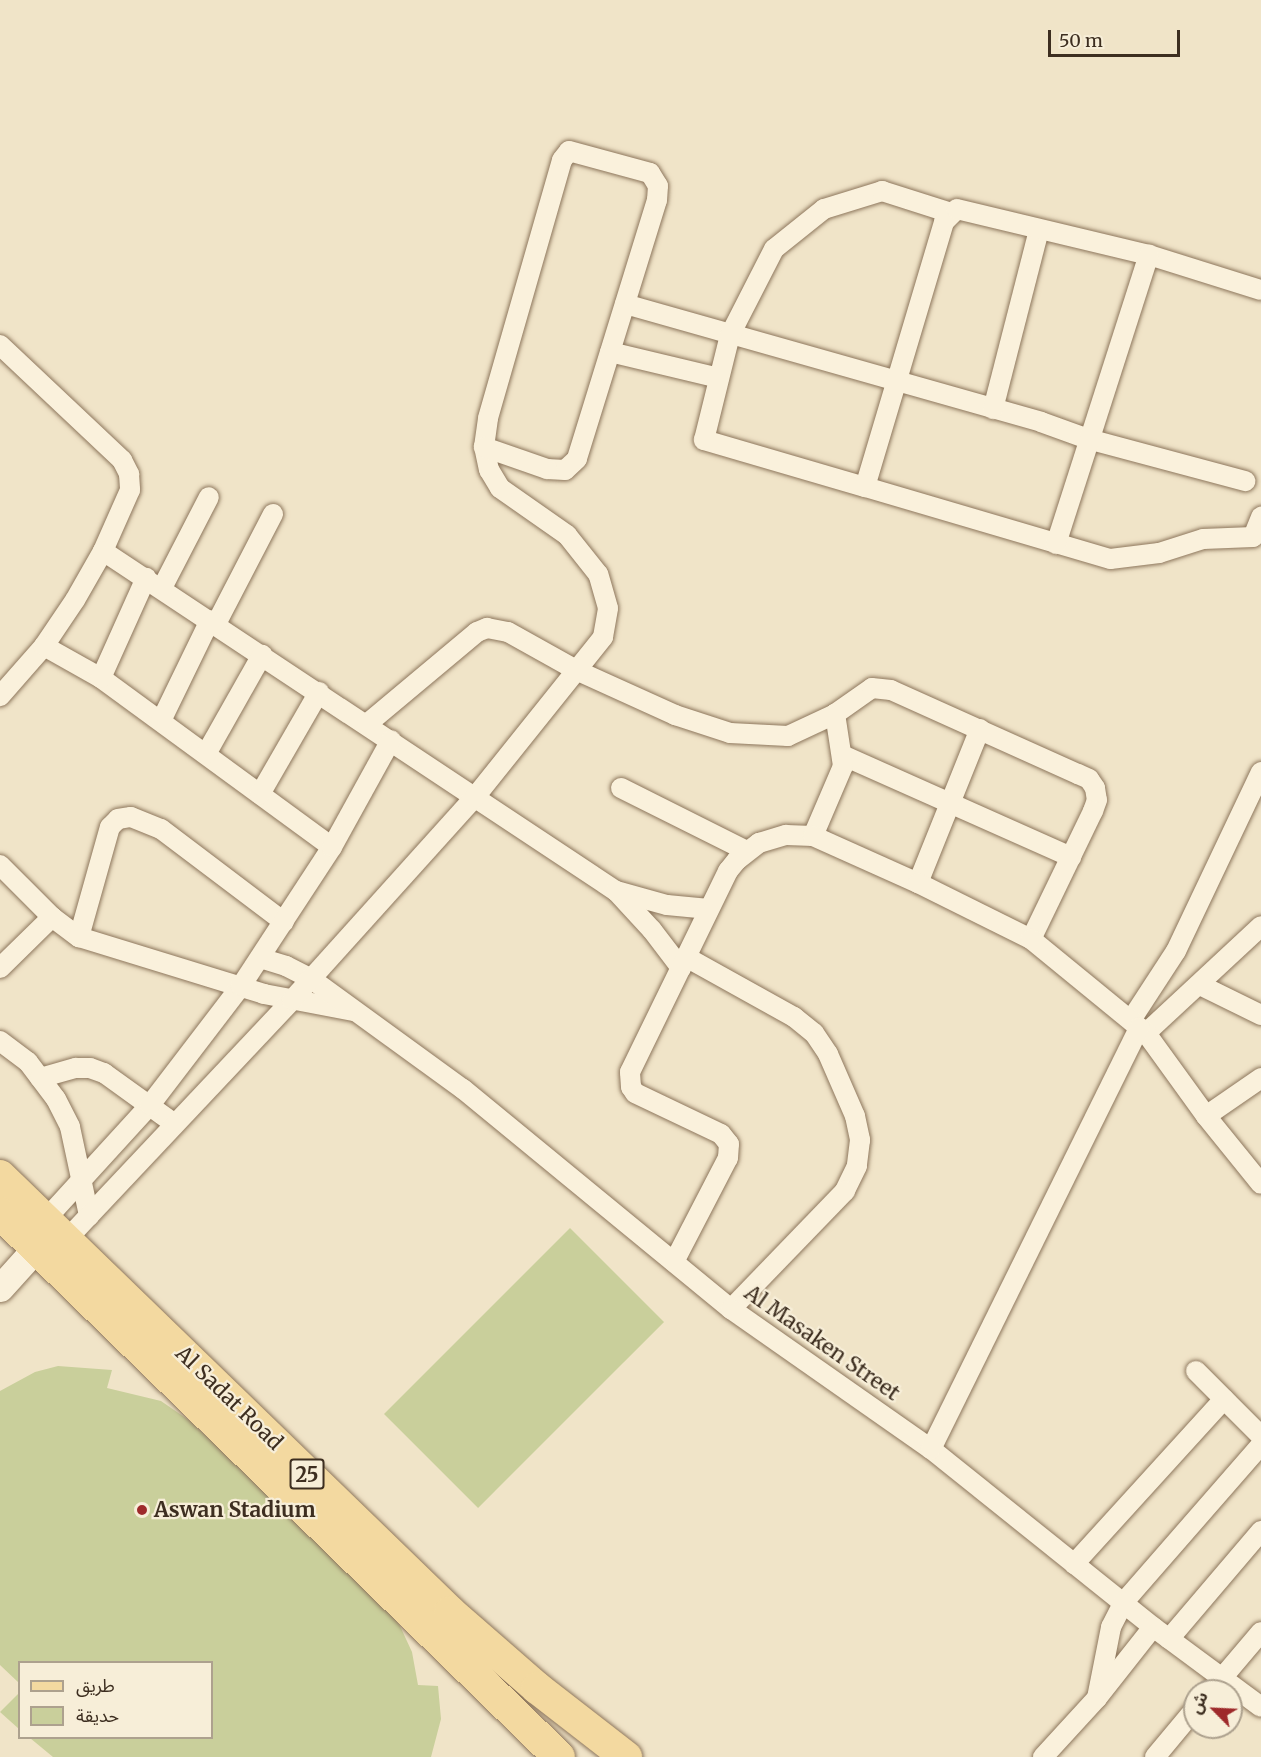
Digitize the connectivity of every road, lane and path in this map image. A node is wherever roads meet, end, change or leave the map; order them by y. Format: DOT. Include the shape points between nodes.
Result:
graph roads {
  1 [pos="951,213"];
  2 [pos="1039,230"];
  3 [pos="1149,255"];
  4 [pos="1261,290"];
  5 [pos="625,304"];
  6 [pos="730,335"];
  7 [pos="0,345"];
  8 [pos="610,352"];
  9 [pos="719,378"];
  10 [pos="896,382"];
  11 [pos="993,409"];
  12 [pos="1088,439"];
  13 [pos="484,447"];
  14 [pos="1245,481"];
  15 [pos="865,487"];
  16 [pos="209,496"];
  17 [pos="273,514"];
  18 [pos="1261,517"];
  19 [pos="1257,542"];
  20 [pos="1056,543"];
  21 [pos="103,551"];
  22 [pos="154,583"];
  23 [pos="213,622"];
  24 [pos="44,646"];
  25 [pos="262,655"];
  26 [pos="578,670"];
  27 [pos="101,678"];
  28 [pos="319,692"];
  29 [pos="0,696"];
  30 [pos="835,714"];
  31 [pos="161,721"];
  32 [pos="367,724"];
  33 [pos="980,729"];
  34 [pos="391,740"];
  35 [pos="206,754"];
  36 [pos="842,754"];
  37 [pos="1261,772"];
  38 [pos="621,788"];
  39 [pos="260,794"];
  40 [pos="475,797"];
  41 [pos="950,802"];
  42 [pos="813,836"];
  43 [pos="332,847"];
  44 [pos="747,851"];
  45 [pos="1071,857"];
  46 [pos="0,865"];
  47 [pos="918,883"];
  48 [pos="616,891"];
  49 [pos="709,909"];
  50 [pos="52,917"];
  51 [pos="284,922"];
  52 [pos="1261,926"];
  53 [pos="79,937"];
  54 [pos="1031,939"];
  55 [pos="260,958"];
  56 [pos="683,962"];
  57 [pos="0,968"];
  58 [pos="310,978"];
  59 [pos="1200,985"];
  60 [pos="241,986"];
  61 [pos="292,1000"];
  62 [pos="359,1012"];
  63 [pos="1261,1014"];
  64 [pos="1139,1027"];
  65 [pos="0,1041"];
  66 [pos="40,1078"];
  67 [pos="1261,1078"];
  68 [pos="150,1106"];
  69 [pos="1206,1116"];
  70 [pos="175,1124"];
  71 [pos="0,1176"];
  72 [pos="81,1181"];
  73 [pos="1261,1184"];
  74 [pos="0,1213"];
  75 [pos="88,1216"];
  76 [pos="49,1236"];
  77 [pos="674,1263"];
  78 [pos="0,1288"];
  79 [pos="731,1309"];
  80 [pos="1196,1371"];
  81 [pos="1224,1399"];
  82 [pos="1261,1436"];
  83 [pos="1261,1445"];
  84 [pos="931,1449"];
  85 [pos="1260,1535"];
  86 [pos="1074,1564"];
  87 [pos="1123,1603"];
  88 [pos="1153,1628"];
  89 [pos="1261,1632"];
  90 [pos="1169,1640"];
  91 [pos="1211,1679"];
  92 [pos="1220,1679"];
  93 [pos="1097,1698"];
  94 [pos="1243,1698"];
  95 [pos="1261,1707"];
  96 [pos="1183,1723"];
  97 [pos="559,1757"];
  98 [pos="626,1757"];
  99 [pos="1043,1757"];
  100 [pos="1155,1757"];
  1 -- 2 [label="street" via="968,210"];
  1 -- 6 [label="street" via="882,191 824,209 774,249"];
  1 -- 10 [label="street" via="944,222"];
  2 -- 3 [label="street"];
  2 -- 11 [label="street"];
  3 -- 4 [label="street"];
  3 -- 12 [label="street"];
  5 -- 6 [label="street"];
  5 -- 8 [label="street"];
  5 -- 13 [label="street" via="658,186 650,173 569,151 562,160 488,418"];
  6 -- 9 [label="street"];
  6 -- 10 [label="street"];
  7 -- 21 [label="street" via="122,460 129,474 130,490"];
  8 -- 9 [label="street"];
  8 -- 13 [label="street" via="577,459 565,471 547,469"];
  9 -- 15 [label="street" via="704,440"];
  10 -- 11 [label="street"];
  10 -- 15 [label="street"];
  11 -- 12 [label="street"];
  12 -- 14 [label="street"];
  12 -- 20 [label="street"];
  13 -- 26 [label="street" via="489,470 500,488 567,535 598,574 608,608 603,637"];
  15 -- 20 [label="street"];
  16 -- 22 [label="street"];
  17 -- 23 [label="street"];
  18 -- 19 [label="street"];
  19 -- 20 [label="street" via="1203,539 1159,553 1110,559"];
  21 -- 22 [label="street"];
  21 -- 24 [label="street"];
  22 -- 23 [label="street"];
  22 -- 27 [label="street"];
  23 -- 25 [label="street"];
  23 -- 31 [label="street"];
  24 -- 27 [label="street"];
  24 -- 29 [label="street"];
  25 -- 28 [label="street"];
  25 -- 35 [label="street"];
  26 -- 30 [label="street" via="675,715 730,733 788,736"];
  26 -- 32 [label="street" via="508,632 487,628 477,632"];
  26 -- 40 [label="street"];
  27 -- 31 [label="street"];
  28 -- 32 [label="street"];
  28 -- 39 [label="street"];
  30 -- 33 [label="street" via="864,692 882,687"];
  30 -- 36 [label="street"];
  31 -- 35 [label="street"];
  32 -- 34 [label="street"];
  33 -- 41 [label="street"];
  33 -- 45 [label="street" via="1089,779 1097,800"];
  34 -- 40 [label="street"];
  34 -- 43 [label="street"];
  35 -- 39 [label="street"];
  36 -- 41 [label="street"];
  36 -- 42 [label="street" via="840,777"];
  37 -- 64 [label="street"];
  38 -- 44 [label="street"];
  39 -- 43 [label="street"];
  40 -- 48 [label="street"];
  40 -- 58 [label="street"];
  41 -- 45 [label="street"];
  41 -- 47 [label="street"];
  42 -- 44 [label="street" via="772,838"];
  42 -- 47 [label="street"];
  43 -- 51 [label="street"];
  44 -- 49 [label="street" via="728,872"];
  45 -- 54 [label="street"];
  46 -- 50 [label="street, Al Masaken Street"];
  47 -- 54 [label="street"];
  48 -- 49 [label="street" via="674,907"];
  48 -- 56 [label="street"];
  49 -- 56 [label="street"];
  50 -- 53 [label="street, Al Masaken Street"];
  50 -- 57 [label="street"];
  51 -- 53 [label="street" via="161,829 131,817 118,819 110,827"];
  51 -- 55 [label="street"];
  52 -- 59 [label="street"];
  53 -- 60 [label="street, Al Masaken Street"];
  54 -- 64 [label="street"];
  55 -- 58 [label="street, Al Masaken Street"];
  55 -- 60 [label="street"];
  56 -- 77 [label="street" via="630,1072 631,1087 642,1097 721,1134 730,1151"];
  56 -- 79 [label="street" via="794,1017 814,1033 828,1054 858,1128 857,1166 845,1191"];
  58 -- 61 [label="street"];
  58 -- 62 [label="street, Al Masaken Street"];
  59 -- 63 [label="street"];
  59 -- 64 [label="street"];
  60 -- 61 [label="street, Al Masaken Street"];
  60 -- 68 [label="street"];
  61 -- 62 [label="street, Al Masaken Street"];
  61 -- 70 [label="street"];
  62 -- 77 [label="street, Al Masaken Street" via="463,1089"];
  64 -- 69 [label="street"];
  64 -- 84 [label="street"];
  65 -- 66 [label="street" via="28,1062"];
  66 -- 68 [label="street" via="90,1068 104,1073"];
  66 -- 72 [label="street" via="70,1127"];
  67 -- 69 [label="street"];
  68 -- 70 [label="street"];
  68 -- 72 [label="street"];
  69 -- 73 [label="street"];
  70 -- 75 [label="street"];
  71 -- 76 [label="main road, Al Sadat Road / 25"];
  72 -- 75 [label="street"];
  72 -- 76 [label="street"];
  74 -- 76 [label="main road, Al Sadat Road / 25"];
  75 -- 76 [label="street"];
  76 -- 78 [label="street"];
  76 -- 97 [label="main road, Al Sadat Road / 25"];
  76 -- 98 [label="main road, Al Sadat Road / 25" via="450,1612 530,1682"];
  77 -- 79 [label="street, Al Masaken Street"];
  79 -- 84 [label="street, Al Masaken Street"];
  80 -- 81 [label="street"];
  81 -- 82 [label="street"];
  81 -- 86 [label="street"];
  83 -- 87 [label="street"];
  84 -- 86 [label="street, Al Masaken Street"];
  85 -- 90 [label="street"];
  86 -- 87 [label="street, Al Masaken Street"];
  87 -- 88 [label="street, Al Masaken Street"];
  87 -- 93 [label="street" via="1111,1626"];
  88 -- 90 [label="street, Al Masaken Street"];
  88 -- 93 [label="street"];
  89 -- 92 [label="street"];
  90 -- 91 [label="street, Al Masaken Street"];
  93 -- 99 [label="street"];
  94 -- 95 [label="street, Al Masaken Street"];
  96 -- 100 [label="street"];
}
